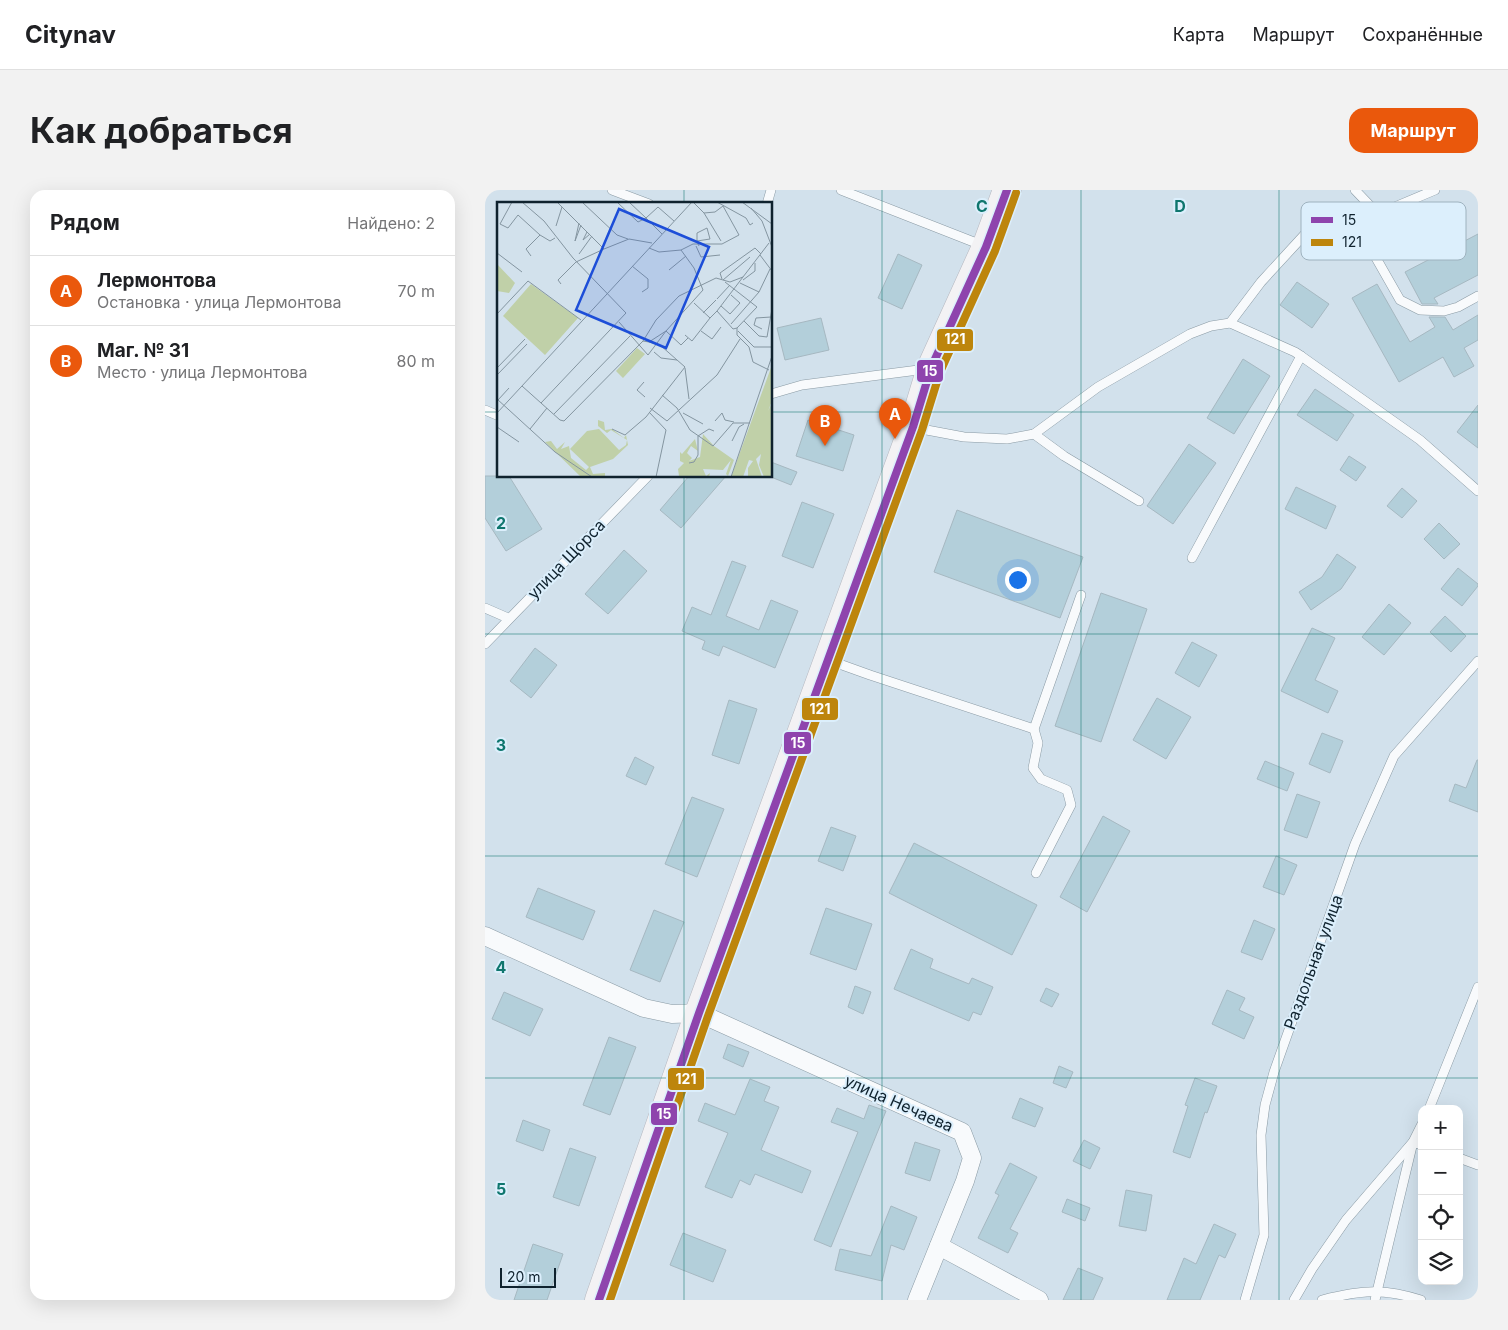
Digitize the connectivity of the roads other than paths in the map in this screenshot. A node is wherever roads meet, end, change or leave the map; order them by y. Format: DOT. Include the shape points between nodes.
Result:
graph roads {
  1 [pos="612,190"];
  2 [pos="841,190"];
  3 [pos="1007,190"];
  4 [pos="1355,190"];
  5 [pos="1435,190"];
  6 [pos="644,202"];
  7 [pos="1366,202"];
  8 [pos="1406,202"];
  9 [pos="1301,238"];
  10 [pos="986,247"];
  11 [pos="1377,260"];
  12 [pos="1478,296"];
  13 [pos="1230,323"];
  14 [pos="1301,356"];
  15 [pos="931,368"];
  16 [pos="773,393"];
  17 [pos="485,410"];
  18 [pos="497,415"];
  19 [pos="913,427"];
  20 [pos="1034,434"];
  21 [pos="645,478"];
  22 [pos="1478,490"];
  23 [pos="1139,501"];
  24 [pos="1192,558"];
  25 [pos="1081,595"];
  26 [pos="485,608"];
  27 [pos="508,618"];
  28 [pos="485,644"];
  29 [pos="828,660"];
  30 [pos="1478,661"];
  31 [pos="1034,730"];
  32 [pos="1035,873"];
  33 [pos="485,936"];
  34 [pos="1478,987"];
  35 [pos="699,1013"];
  36 [pos="1431,1105"];
  37 [pos="1417,1143"];
  38 [pos="1463,1159"];
  39 [pos="1478,1165"];
  40 [pos="939,1246"];
  41 [pos="1376,1296"];
  42 [pos="599,1300"];
  43 [pos="917,1300"];
  44 [pos="1039,1300"];
  45 [pos="1245,1300"];
  46 [pos="1294,1300"];
  47 [pos="1322,1300"];
  48 [pos="1421,1300"];
  1 -- 6 [label="lane"];
  2 -- 10 [label="lane"];
  3 -- 10 [label="main road"];
  4 -- 7 [label="lane"];
  5 -- 8 [label="lane"];
  9 -- 13 [label="lane" via="1261,282"];
  10 -- 15 [label="main road"];
  11 -- 12 [label="lane" via="1400,300 1421,310 1445,311"];
  13 -- 14 [label="lane"];
  13 -- 20 [label="lane" via="1190,334 1098,387"];
  14 -- 22 [label="lane" via="1421,440"];
  14 -- 24 [label="lane"];
  15 -- 16 [label="lane" via="802,386"];
  15 -- 19 [label="main road"];
  17 -- 18 [label="lane"];
  19 -- 20 [label="lane" via="964,437 1007,440"];
  19 -- 29 [label="main road"];
  20 -- 23 [label="lane"];
  21 -- 27 [label="lane, улица Щорса"];
  25 -- 31 [label="lane"];
  26 -- 27 [label="lane"];
  27 -- 28 [label="lane, улица Щорса"];
  29 -- 31 [label="lane"];
  29 -- 35 [label="main road"];
  30 -- 45 [label="lane, Раздольная улица" via="1394,756 1355,844 1265,1105 1261,1135 1264,1235"];
  31 -- 32 [label="lane" via="1038,743 1033,768 1041,778 1067,790 1071,805"];
  33 -- 35 [label="street" via="644,1008 672,1014"];
  34 -- 36 [label="lane"];
  35 -- 40 [label="street, улица Нечаева" via="962,1132 972,1158"];
  35 -- 42 [label="main road"];
  37 -- 41 [label="lane"];
  37 -- 46 [label="lane" via="1346,1220"];
  38 -- 39 [label="lane"];
  40 -- 43 [label="street, улица Нечаева"];
  40 -- 44 [label="street"];
  41 -- 47 [label="lane"];
  41 -- 48 [label="lane" via="1410,1296"];
}
